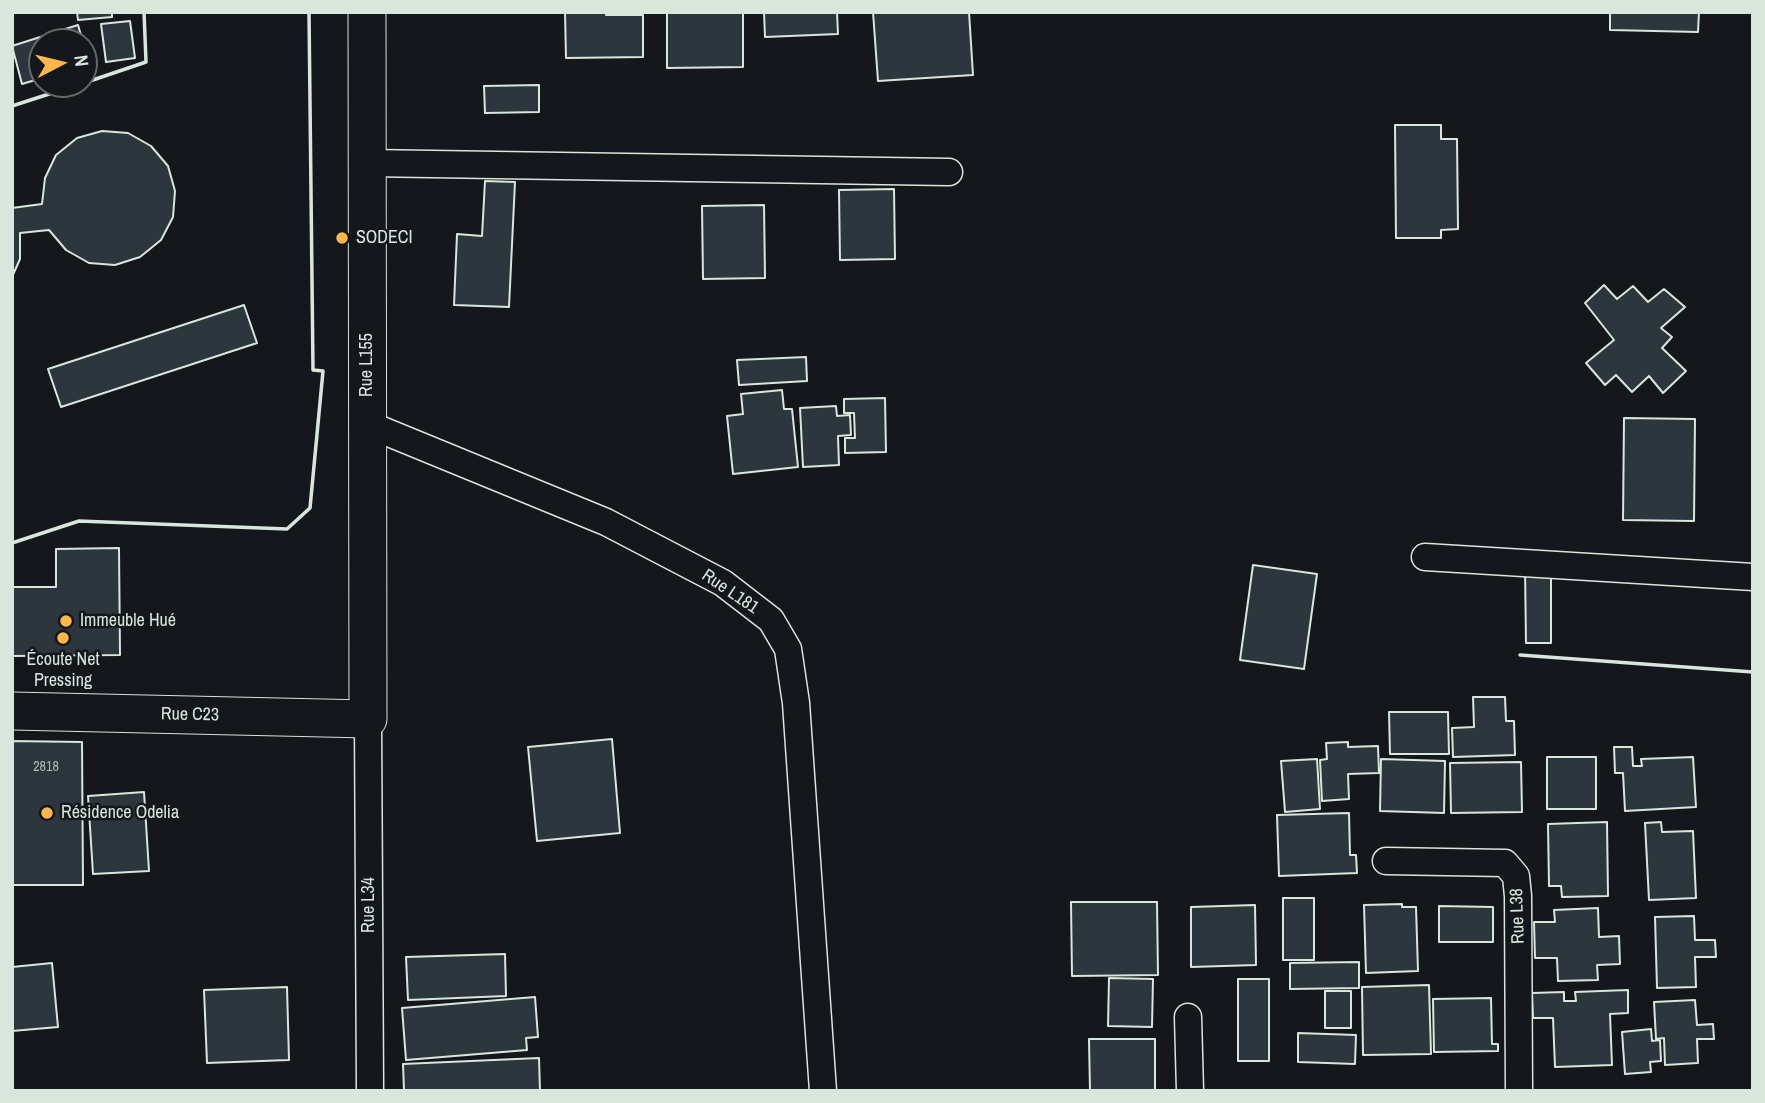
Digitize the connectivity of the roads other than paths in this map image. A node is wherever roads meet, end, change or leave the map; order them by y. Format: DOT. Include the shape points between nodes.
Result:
graph roads {
  1 [pos="367,12"];
  2 [pos="367,163"];
  3 [pos="950,172"];
  4 [pos="367,424"];
  5 [pos="1425,557"];
  6 [pos="1753,577"];
  7 [pos="12,711"];
  8 [pos="368,719"];
  9 [pos="1386,861"];
  10 [pos="1188,1017"];
  11 [pos="370,1091"];
  12 [pos="823,1091"];
  13 [pos="1190,1091"];
  14 [pos="1519,1091"];
  1 -- 2 [label="street, Rue L155"];
  2 -- 3 [label="street"];
  2 -- 4 [label="street, Rue L155"];
  4 -- 8 [label="street, Rue L155"];
  4 -- 12 [label="street, Rue L181" via="606,522 723,583 771,620 788,649 796,703"];
  5 -- 6 [label="street"];
  7 -- 8 [label="street, Rue C23"];
  8 -- 11 [label="street, Rue L34"];
  9 -- 14 [label="street, Rue L38" via="1505,863 1516,876"];
  10 -- 13 [label="street"];
}
